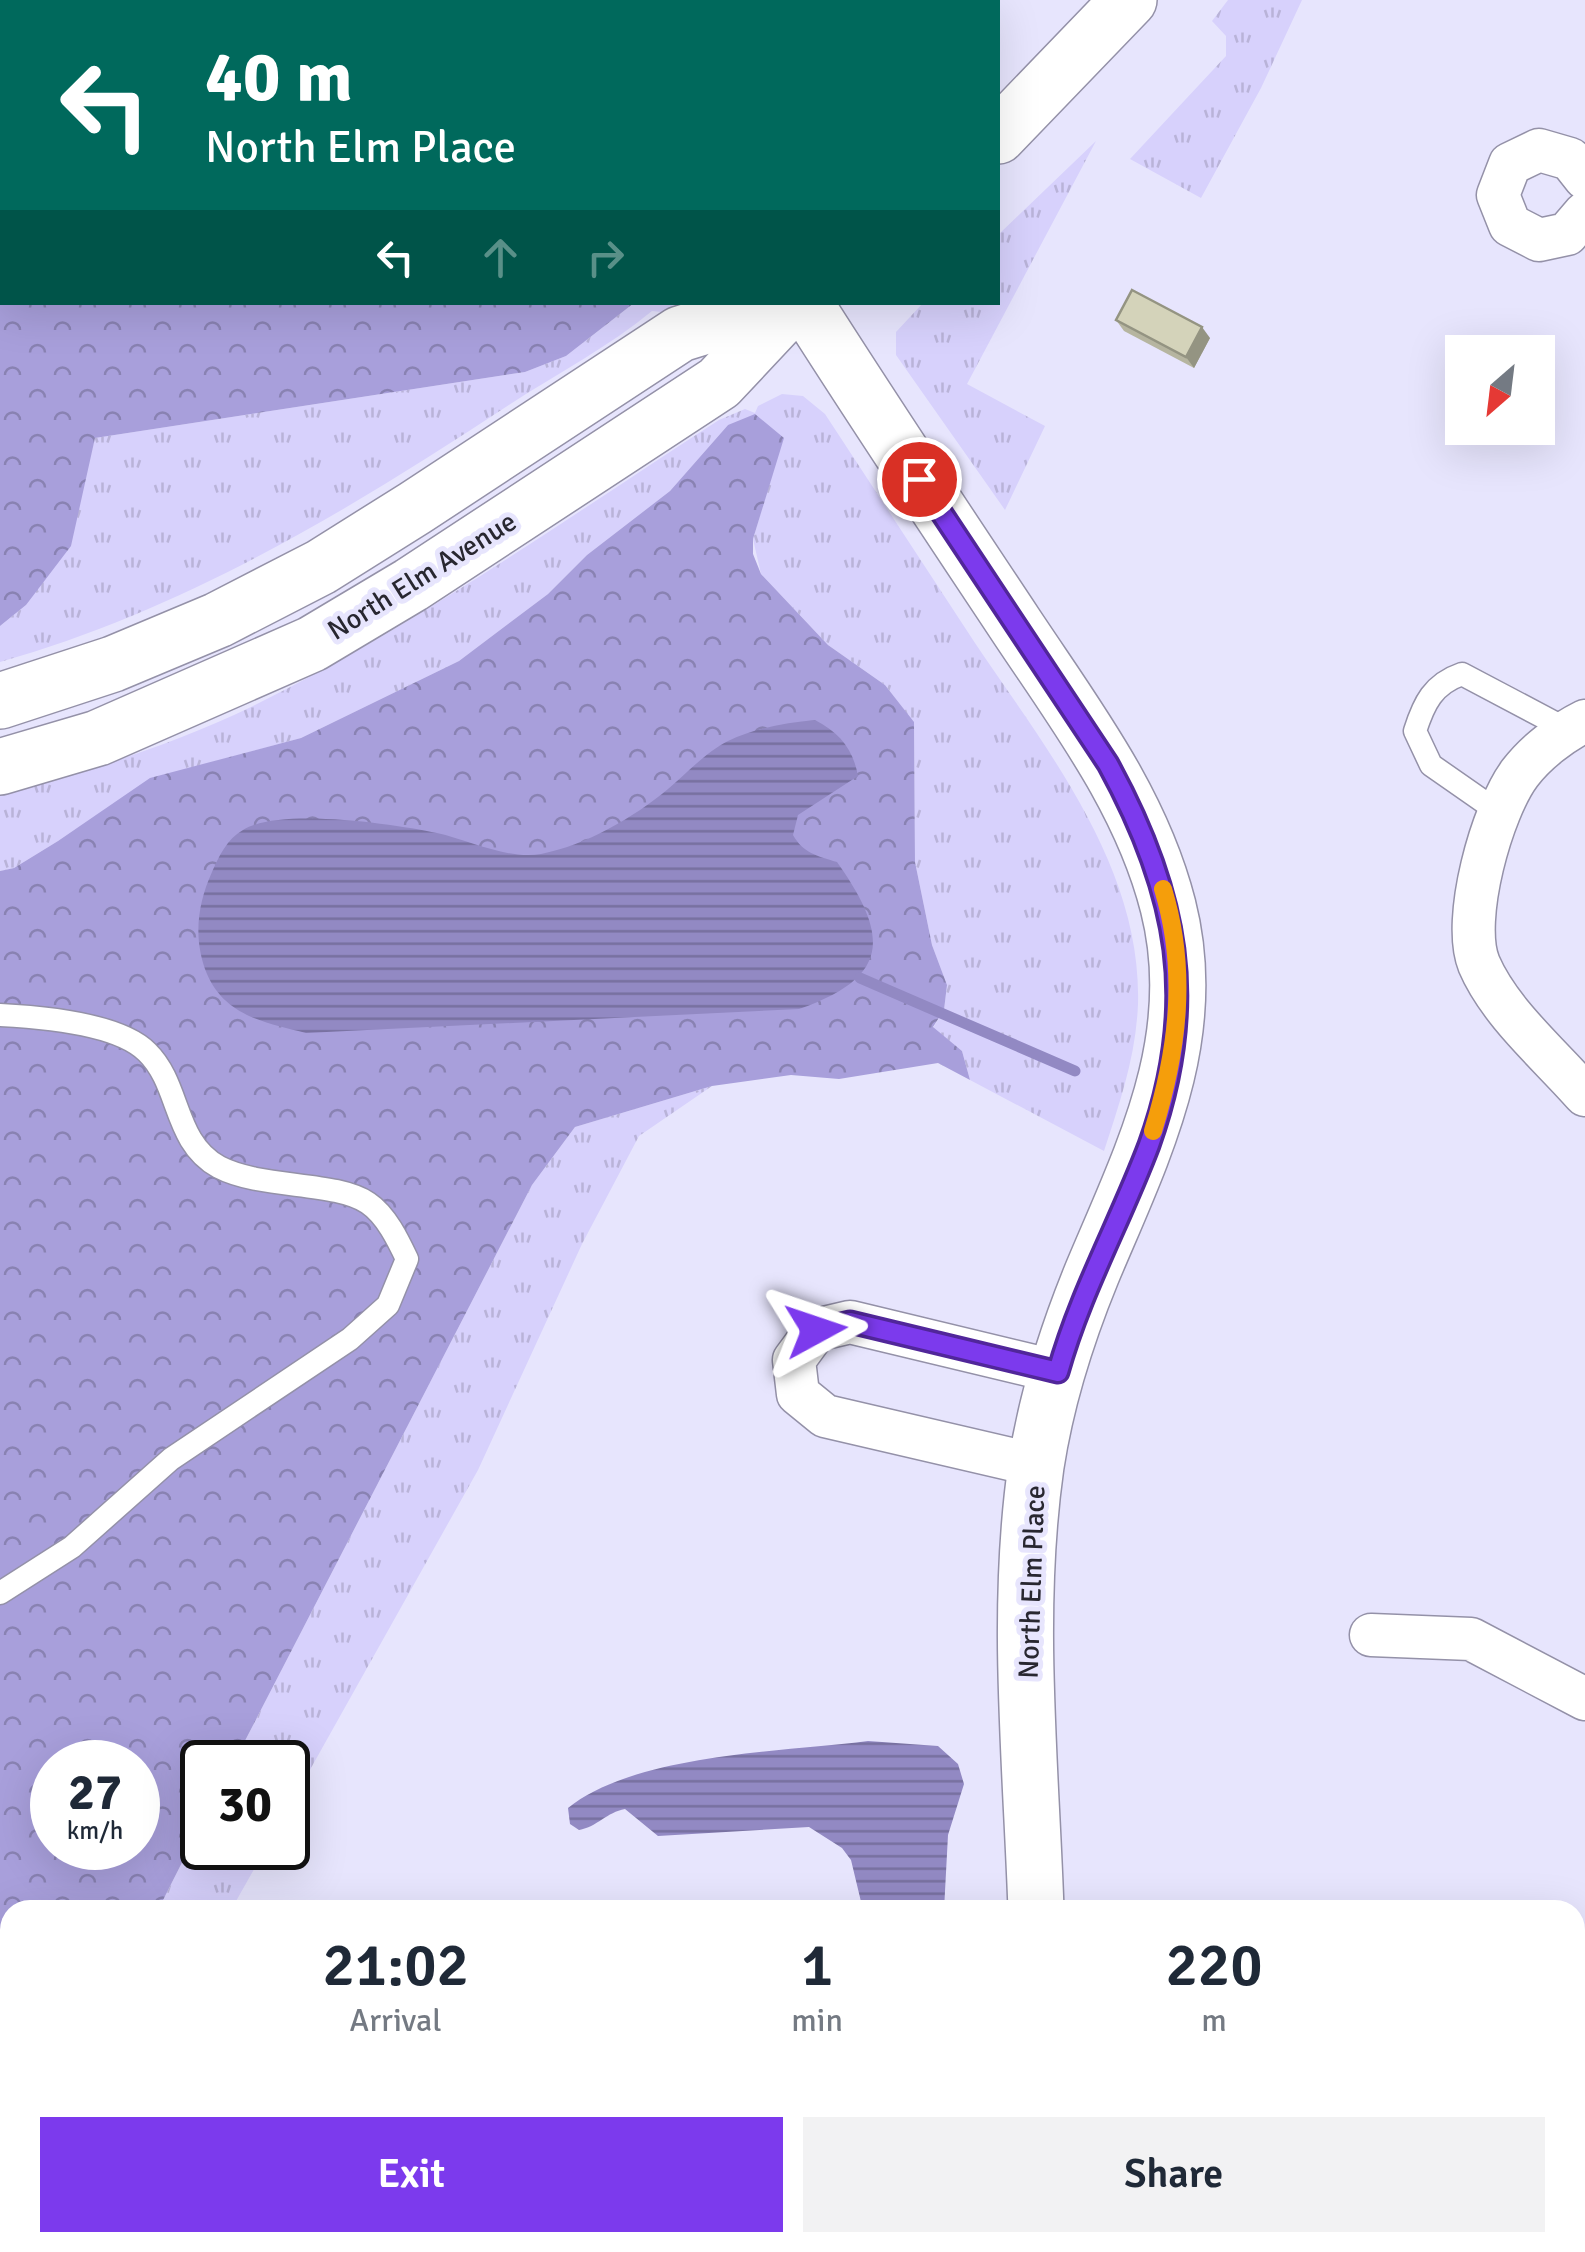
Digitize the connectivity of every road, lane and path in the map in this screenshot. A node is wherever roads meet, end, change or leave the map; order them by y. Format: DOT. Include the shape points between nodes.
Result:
graph roads {
  1 [pos="1129,0"];
  2 [pos="1000,134"];
  3 [pos="1585,178"];
  4 [pos="1585,213"];
  5 [pos="773,305"];
  6 [pos="793,305"];
  7 [pos="806,305"];
  8 [pos="0,701"];
  9 [pos="1577,726"];
  10 [pos="0,766"];
  11 [pos="1497,811"];
  12 [pos="0,1015"];
  13 [pos="1585,1095"];
  14 [pos="1058,1372"];
  15 [pos="1036,1465"];
  16 [pos="0,1593"];
  17 [pos="1370,1635"];
  18 [pos="1585,1699"];
  19 [pos="1036,1900"];
  1 -- 2 [label="main road"];
  3 -- 4 [label="street" via="1570,159 1539,150 1510,164 1498,195 1510,225 1540,240 1567,234"];
  5 -- 8 [label="main road" via="680,334 368,538 218,620"];
  6 -- 10 [label="main road, North Elm Avenue" via="719,383 312,644 98,738"];
  7 -- 14 [label="main road, North Elm Place" via="1108,764 1148,843 1168,907 1180,990 1164,1094"];
  9 -- 11 [label="street" via="1520,773"];
  9 -- 11 [label="lane" via="1462,674 1443,680 1425,702 1415,731 1431,765"];
  11 -- 13 [label="street" via="1473,935 1479,963 1504,1003"];
  12 -- 16 [label="lane" via="108,1031 147,1052 182,1130 215,1165 253,1181 367,1202 407,1259 388,1305 350,1338 172,1459 72,1546"];
  14 -- 15 [label="main road, North Elm Place"];
  14 -- 15 [label="street" via="850,1322 816,1330 794,1360 798,1394 824,1416"];
  15 -- 19 [label="main road, North Elm Place" via="1026,1608"];
  17 -- 18 [label="street" via="1471,1639"];
}
